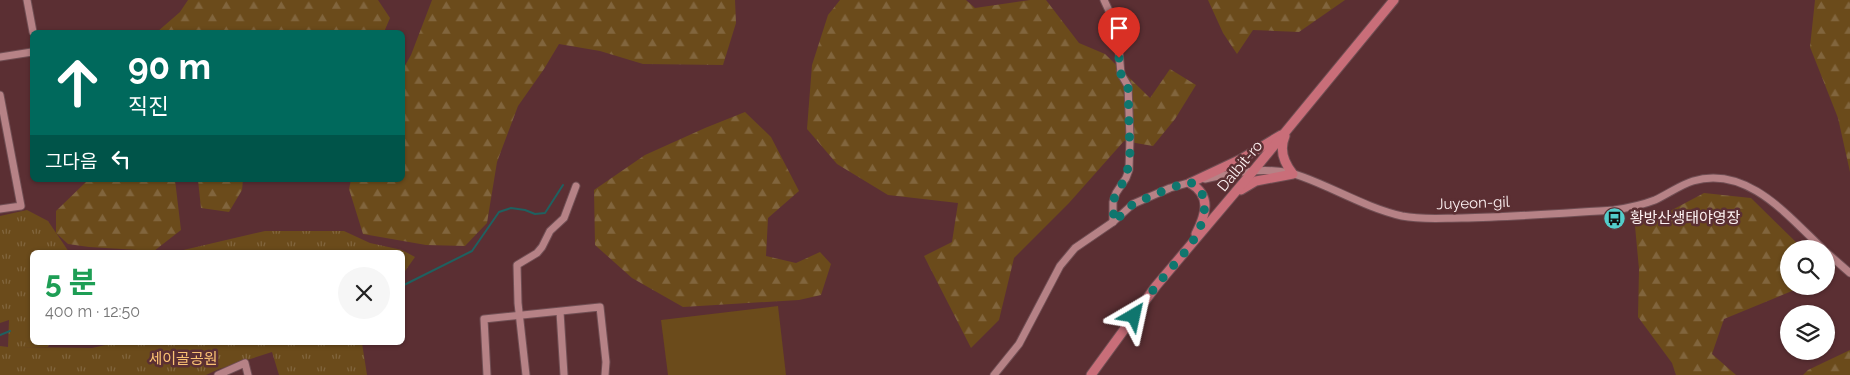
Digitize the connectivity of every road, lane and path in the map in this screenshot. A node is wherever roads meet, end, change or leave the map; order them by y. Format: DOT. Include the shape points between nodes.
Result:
graph roads {
  1 [pos="27,0"];
  2 [pos="1104,0"];
  3 [pos="1393,0"];
  4 [pos="33,30"];
  5 [pos="30,52"];
  6 [pos="0,57"];
  7 [pos="0,94"];
  8 [pos="1,105"];
  9 [pos="1287,131"];
  10 [pos="1254,170"];
  11 [pos="1293,174"];
  12 [pos="1190,182"];
  13 [pos="576,186"];
  14 [pos="1234,195"];
  15 [pos="0,209"];
  16 [pos="1114,222"];
  17 [pos="1813,240"];
  18 [pos="1191,245"];
  19 [pos="1835,260"];
  20 [pos="1850,273"];
  21 [pos="560,312"];
  22 [pos="520,315"];
  23 [pos="218,375"];
  24 [pos="248,375"];
  25 [pos="487,375"];
  26 [pos="526,375"];
  27 [pos="564,375"];
  28 [pos="605,375"];
  29 [pos="994,375"];
  30 [pos="1090,375"];
  1 -- 4 [label="street"];
  2 -- 16 [label="street" via="1117,28 1121,74 1128,86 1129,170 1113,202"];
  3 -- 9 [label="main road, Dalbit-ro"];
  5 -- 6 [label="street"];
  7 -- 8 [label="street"];
  8 -- 15 [label="street" via="21,206"];
  9 -- 10 [label="main road, Dalbit-ro"];
  9 -- 11 [label="main road" via="1281,144 1284,164"];
  9 -- 12 [label="main road" via="1241,159"];
  10 -- 11 [label="street, Juyeon-gil"];
  10 -- 12 [label="street, Juyeon-gil"];
  10 -- 14 [label="main road, Dalbit-ro"];
  11 -- 14 [label="main road" via="1256,181"];
  11 -- 17 [label="street, Juyeon-gil" via="1380,209 1420,218 1614,210 1654,200 1694,181 1726,179 1762,194"];
  12 -- 16 [label="street, Juyeon-gil" via="1133,204"];
  12 -- 18 [label="main road" via="1199,188 1206,202 1201,225"];
  13 -- 22 [label="street" via="564,218 550,231 537,253 517,265"];
  14 -- 18 [label="main road, Dalbit-ro"];
  16 -- 29 [label="street" via="1086,239 1066,258 1020,344"];
  18 -- 30 [label="main road, Dalbit-ro"];
  19 -- 20 [label="street"];
  21 -- 22 [label="street"];
  21 -- 27 [label="street"];
  21 -- 28 [label="street" via="600,306"];
  22 -- 25 [label="street" via="484,319"];
  22 -- 26 [label="street"];
  23 -- 24 [label="street" via="245,363"];
}
